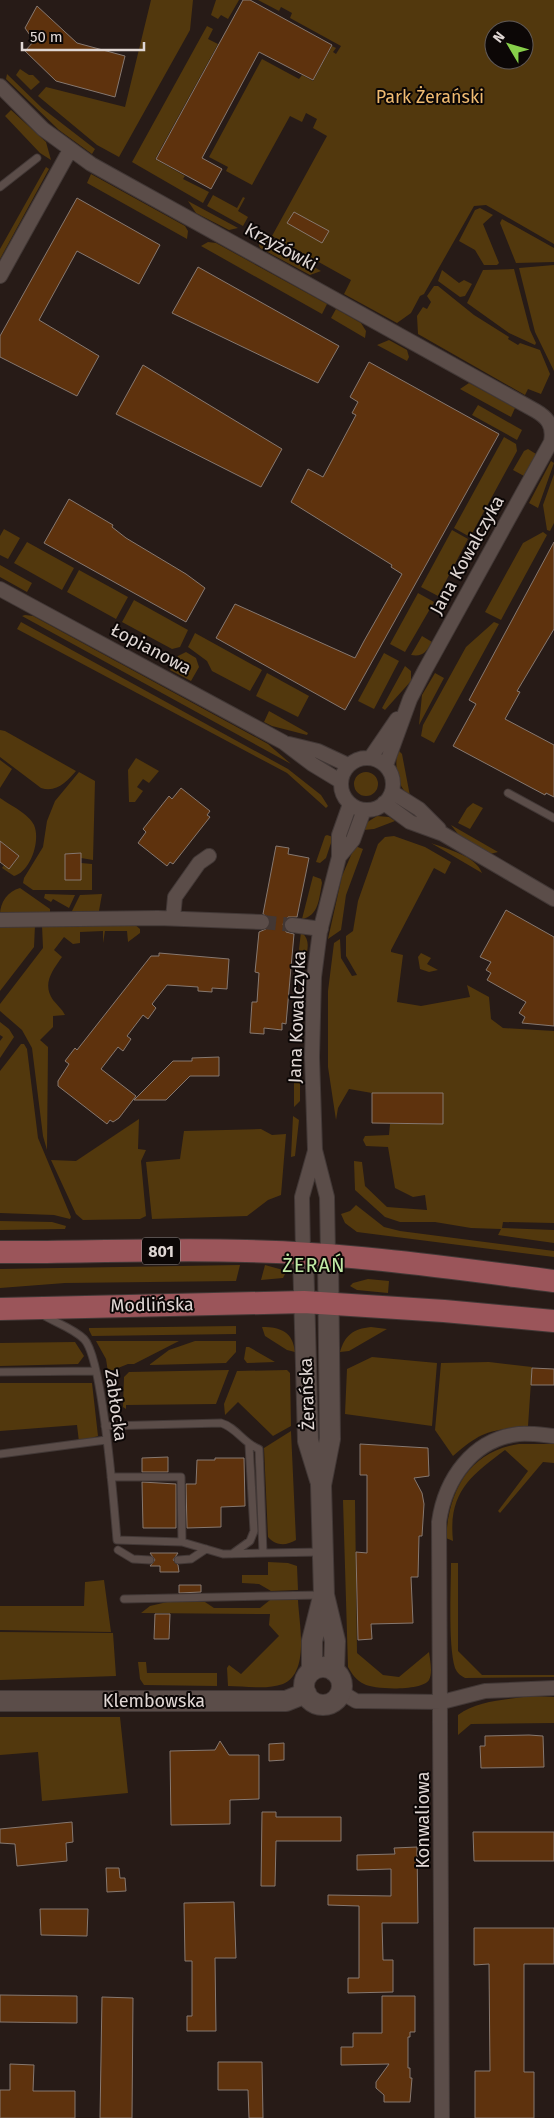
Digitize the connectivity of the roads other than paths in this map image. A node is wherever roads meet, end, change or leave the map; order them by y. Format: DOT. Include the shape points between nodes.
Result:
graph roads {
  1 [pos="0,86"];
  2 [pos="70,150"];
  3 [pos="37,158"];
  4 [pos="0,187"];
  5 [pos="0,276"];
  6 [pos="553,428"];
  7 [pos="0,589"];
  8 [pos="410,699"];
  9 [pos="283,742"];
  10 [pos="371,757"];
  11 [pos="348,765"];
  12 [pos="386,765"];
  13 [pos="340,781"];
  14 [pos="508,793"];
  15 [pos="388,797"];
  16 [pos="350,804"];
  17 [pos="364,810"];
  18 [pos="554,818"];
  19 [pos="209,856"];
  20 [pos="338,857"];
  21 [pos="554,899"];
  22 [pos="173,918"];
  23 [pos="0,920"];
  24 [pos="262,922"];
  25 [pos="292,925"];
  26 [pos="321,929"];
  27 [pos="315,1150"];
  28 [pos="0,1252"];
  29 [pos="303,1253"];
  30 [pos="328,1255"];
  31 [pos="554,1281"];
  32 [pos="304,1302"];
  33 [pos="329,1304"];
  34 [pos="30,1308"];
  35 [pos="0,1309"];
  36 [pos="554,1321"];
  37 [pos="96,1371"];
  38 [pos="0,1372"];
  39 [pos="105,1426"];
  40 [pos="554,1436"];
  41 [pos="106,1440"];
  42 [pos="249,1446"];
  43 [pos="0,1454"];
  44 [pos="111,1477"];
  45 [pos="321,1485"];
  46 [pos="182,1542"];
  47 [pos="206,1549"];
  48 [pos="118,1550"];
  49 [pos="323,1552"];
  50 [pos="263,1553"];
  51 [pos="232,1554"];
  52 [pos="150,1560"];
  53 [pos="178,1560"];
  54 [pos="324,1595"];
  55 [pos="124,1599"];
  56 [pos="312,1670"];
  57 [pos="334,1670"];
  58 [pos="554,1688"];
  59 [pos="341,1692"];
  60 [pos="306,1694"];
  61 [pos="0,1701"];
  62 [pos="442,1702"];
  63 [pos="442,2118"];
  1 -- 2 [label="street, Krzyżówki"];
  2 -- 5 [label="street"];
  2 -- 6 [label="street, Krzyżówki" via="536,411"];
  3 -- 4 [label="lane"];
  6 -- 8 [label="street, Jana Kowalczyka" via="551,442"];
  7 -- 9 [label="street, Łopianowa"];
  8 -- 10 [label="street, Jana Kowalczyka"];
  8 -- 12 [label="street, Jana Kowalczyka"];
  9 -- 11 [label="street, Łopianowa" via="318,751"];
  9 -- 13 [label="street, Łopianowa"];
  10 -- 11 [label="street" via="363,757"];
  10 -- 12 [label="street"];
  11 -- 13 [label="street"];
  12 -- 15 [label="street" via="393,782"];
  13 -- 16 [label="street" via="341,790"];
  14 -- 18 [label="lane"];
  15 -- 17 [label="street" via="371,810"];
  15 -- 21 [label="street" via="419,809 443,834"];
  16 -- 17 [label="street"];
  16 -- 20 [label="street, Jana Kowalczyka" via="339,835"];
  17 -- 20 [label="street, Jana Kowalczyka" via="353,840"];
  19 -- 22 [label="street" via="199,864 175,897"];
  20 -- 26 [label="street, Jana Kowalczyka"];
  22 -- 23 [label="street"];
  22 -- 24 [label="street"];
  25 -- 26 [label="street"];
  26 -- 27 [label="street, Jana Kowalczyka" via="314,977"];
  27 -- 29 [label="street, Jana Kowalczyka" via="302,1197"];
  27 -- 30 [label="street, Jana Kowalczyka" via="327,1197"];
  28 -- 29 [label="main road, 801"];
  29 -- 30 [label="main road, 801"];
  29 -- 32 [label="street"];
  30 -- 31 [label="main road, 801"];
  30 -- 33 [label="street"];
  32 -- 33 [label="main road, Modlińska"];
  32 -- 34 [label="main road, Modlińska"];
  32 -- 45 [label="street, Żerańska" via="308,1441"];
  33 -- 36 [label="main road, Modlińska"];
  33 -- 45 [label="street, Żerańska" via="330,1439"];
  34 -- 35 [label="main road, Modlińska"];
  34 -- 37 [label="lane, Zabłocka" via="84,1338 93,1355"];
  37 -- 38 [label="lane"];
  37 -- 39 [label="lane, Zabłocka"];
  39 -- 41 [label="lane, Zabłocka"];
  39 -- 42 [label="lane" via="221,1423"];
  40 -- 62 [label="street, Konwaliowa" via="520,1434 485,1444 459,1468 449,1485 439,1522"];
  41 -- 43 [label="lane"];
  41 -- 44 [label="lane, Zabłocka"];
  42 -- 50 [label="lane" via="259,1449"];
  42 -- 51 [label="lane" via="254,1532 250,1541"];
  44 -- 46 [label="lane, Zabłocka" via="117,1540"];
  44 -- 46 [label="lane" via="181,1477"];
  45 -- 49 [label="street, Żerańska"];
  46 -- 47 [label="lane"];
  47 -- 51 [label="lane"];
  47 -- 53 [label="lane" via="191,1559"];
  48 -- 52 [label="lane" via="133,1559"];
  49 -- 50 [label="lane"];
  49 -- 54 [label="street, Żerańska"];
  50 -- 51 [label="lane"];
  54 -- 55 [label="lane"];
  54 -- 56 [label="street, Żerańska" via="312,1641"];
  54 -- 57 [label="street, Żerańska" via="335,1641"];
  56 -- 57 [label="street" via="327,1667"];
  56 -- 60 [label="street" via="306,1677"];
  57 -- 59 [label="street" via="342,1684"];
  58 -- 62 [label="street" via="485,1691"];
  59 -- 60 [label="street" via="328,1704 319,1704"];
  59 -- 62 [label="street" via="356,1701"];
  60 -- 61 [label="street, Klembowska" via="286,1701"];
  62 -- 63 [label="street, Konwaliowa"];
}
